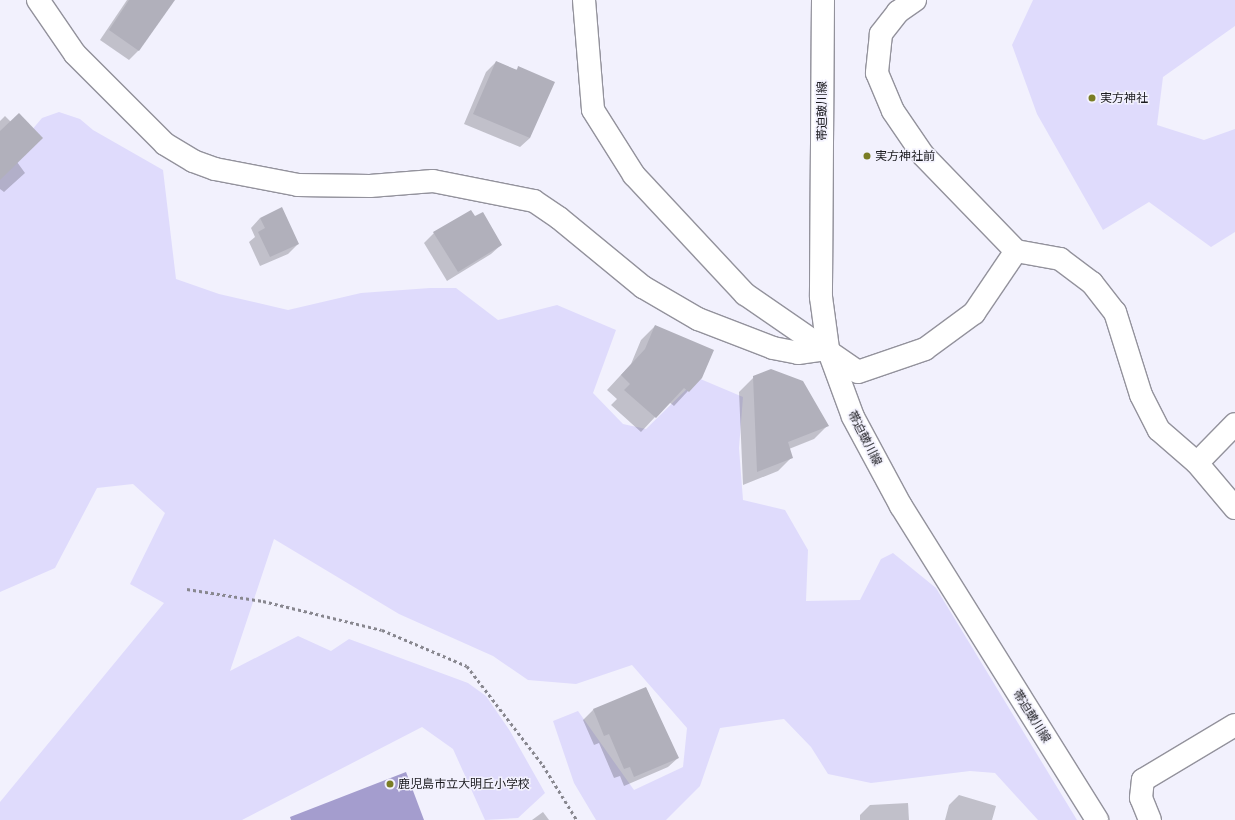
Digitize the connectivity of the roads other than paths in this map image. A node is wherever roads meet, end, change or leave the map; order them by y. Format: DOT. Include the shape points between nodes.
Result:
graph roads {
  1 [pos="38,0"];
  2 [pos="584,0"];
  3 [pos="823,0"];
  4 [pos="915,0"];
  5 [pos="1016,250"];
  6 [pos="828,349"];
  7 [pos="1235,424"];
  8 [pos="1197,463"];
  9 [pos="1235,508"];
  10 [pos="1235,725"];
  11 [pos="1097,820"];
  12 [pos="1150,820"];
  1 -- 6 [label="street" via="75,54 165,144 193,161 215,169 298,185 370,186 433,181 534,201 559,218 643,287 698,319 774,348 798,353"];
  2 -- 6 [label="street" via="593,110 634,175 745,294"];
  3 -- 6 [label="street, 帯迫皷川線" via="821,297"];
  4 -- 5 [label="street" via="898,12 881,34 877,73 894,111 923,155"];
  5 -- 6 [label="street" via="974,313 925,349 858,372"];
  5 -- 8 [label="street" via="1060,259 1092,283 1115,312 1141,395 1159,430"];
  6 -- 11 [label="street, 帯迫皷川線" via="853,417 901,506"];
  7 -- 8 [label="street"];
  8 -- 9 [label="street"];
  10 -- 12 [label="street" via="1143,780 1141,798"];
}
